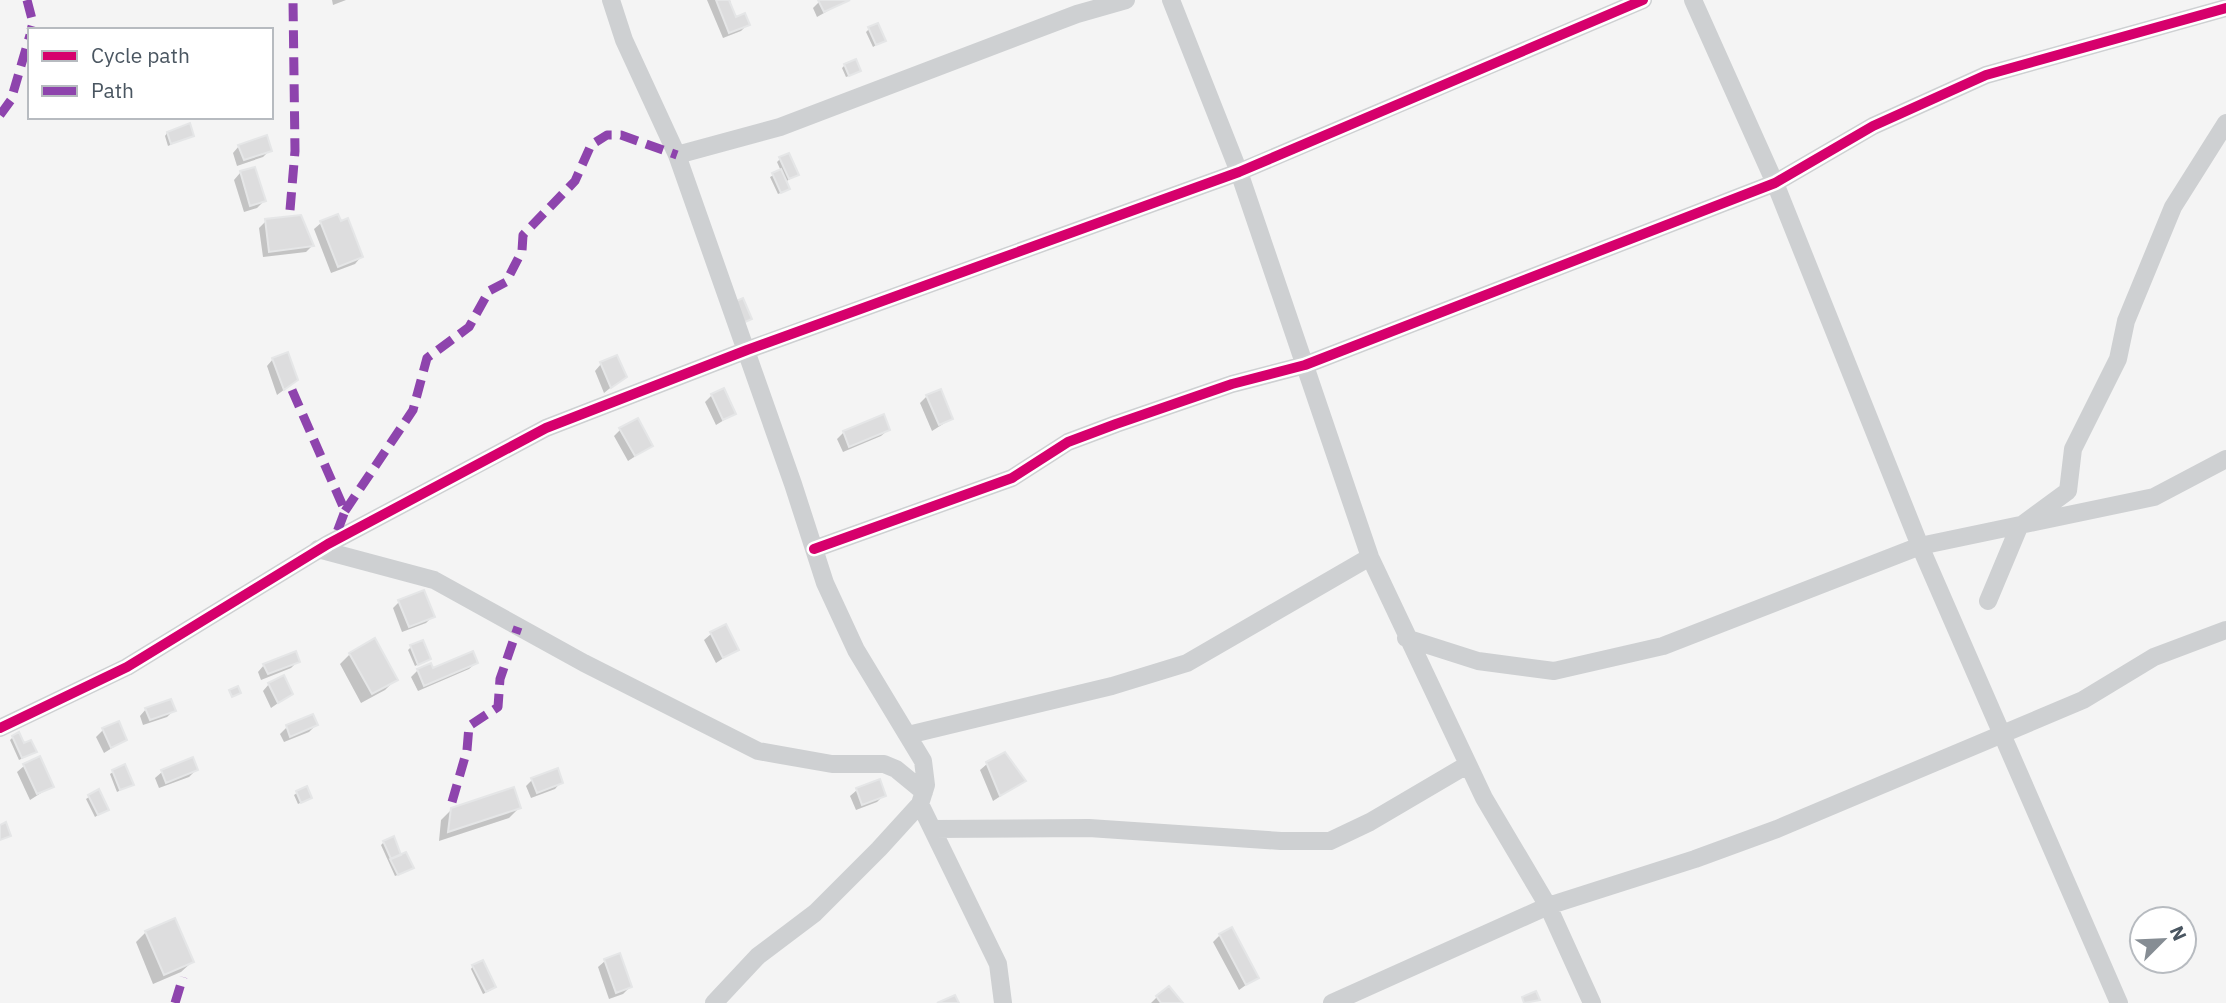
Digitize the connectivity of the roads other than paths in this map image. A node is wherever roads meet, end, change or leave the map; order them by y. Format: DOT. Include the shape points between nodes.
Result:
graph roads {
  1 [pos="611,0"];
  2 [pos="1126,0"];
  3 [pos="1171,0"];
  4 [pos="1643,0"];
  5 [pos="1693,0"];
  6 [pos="2226,8"];
  7 [pos="2226,123"];
  8 [pos="677,155"];
  9 [pos="1239,172"];
  10 [pos="1775,183"];
  11 [pos="747,350"];
  12 [pos="1305,365"];
  13 [pos="2226,460"];
  14 [pos="2019,527"];
  15 [pos="1920,546"];
  16 [pos="814,549"];
  17 [pos="318,550"];
  18 [pos="1370,557"];
  19 [pos="1988,601"];
  20 [pos="2226,630"];
  21 [pos="1406,638"];
  22 [pos="0,728"];
  23 [pos="2002,733"];
  24 [pos="908,735"];
  25 [pos="1467,765"];
  26 [pos="922,798"];
  27 [pos="933,828"];
  28 [pos="1548,906"];
  29 [pos="714,1003"];
  30 [pos="1003,1003"];
  31 [pos="1332,1003"];
  32 [pos="1592,1003"];
  33 [pos="2119,1003"];
  1 -- 8 [label="street" via="624,40"];
  2 -- 8 [label="street" via="1077,14 780,127"];
  3 -- 9 [label="street"];
  4 -- 9 [label="street"];
  5 -- 10 [label="street"];
  6 -- 10 [label="street" via="1986,75 1872,125"];
  7 -- 14 [label="street" via="2173,207 2126,321 2118,359 2073,449 2068,491"];
  8 -- 11 [label="street"];
  9 -- 11 [label="street"];
  9 -- 12 [label="street"];
  10 -- 12 [label="street"];
  10 -- 15 [label="street"];
  11 -- 16 [label="street"];
  11 -- 17 [label="street" via="546,428"];
  12 -- 16 [label="street" via="1232,384 1115,424 1068,442 1012,478"];
  12 -- 18 [label="street"];
  13 -- 14 [label="street" via="2154,497"];
  14 -- 15 [label="street"];
  14 -- 19 [label="street"];
  15 -- 21 [label="street" via="1663,646 1554,671 1478,661"];
  15 -- 23 [label="street"];
  16 -- 24 [label="street" via="840,620"];
  17 -- 22 [label="street" via="127,667"];
  17 -- 26 [label="street" via="433,580 758,751 832,764 884,764"];
  18 -- 21 [label="street"];
  18 -- 24 [label="street" via="1187,663 1112,686"];
  20 -- 23 [label="street" via="2154,657 2082,699"];
  21 -- 25 [label="street"];
  23 -- 28 [label="street" via="1777,829"];
  23 -- 33 [label="street"];
  24 -- 26 [label="street" via="923,761"];
  25 -- 27 [label="street" via="1330,841 1089,828"];
  25 -- 28 [label="street"];
  26 -- 27 [label="street"];
  26 -- 29 [label="street" via="815,913 758,956"];
  27 -- 30 [label="street" via="998,964"];
  28 -- 31 [label="street"];
  28 -- 32 [label="street"];
}
